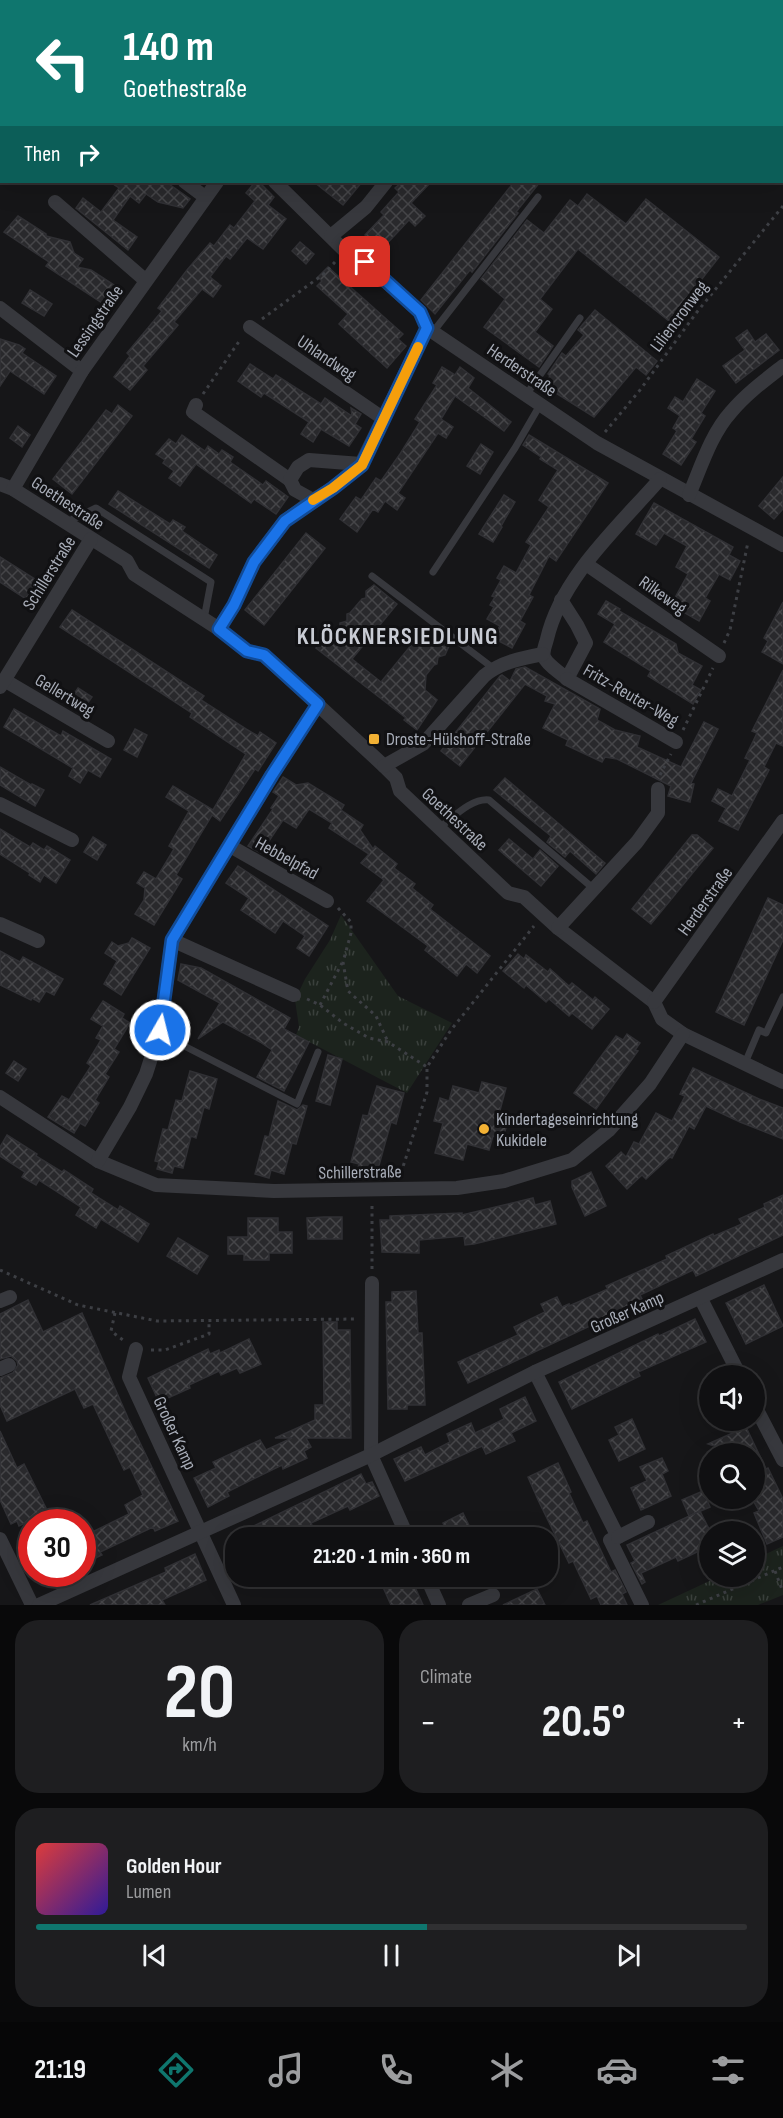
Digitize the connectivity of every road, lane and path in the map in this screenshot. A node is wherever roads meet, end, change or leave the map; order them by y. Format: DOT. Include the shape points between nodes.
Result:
graph roads {
  1 [pos="186,183"];
  2 [pos="216,183"];
  3 [pos="276,183"];
  4 [pos="385,183"];
  5 [pos="205,196"];
  6 [pos="538,197"];
  7 [pos="55,202"];
  8 [pos="783,206"];
  9 [pos="330,236"];
  10 [pos="145,280"];
  11 [pos="0,308"];
  12 [pos="580,318"];
  13 [pos="250,327"];
  14 [pos="430,330"];
  15 [pos="783,366"];
  16 [pos="82,371"];
  17 [pos="526,395"];
  18 [pos="196,405"];
  19 [pos="540,405"];
  20 [pos="384,419"];
  21 [pos="597,443"];
  22 [pos="362,465"];
  23 [pos="660,479"];
  24 [pos="290,480"];
  25 [pos="7,486"];
  26 [pos="689,495"];
  27 [pos="313,500"];
  28 [pos="66,523"];
  29 [pos="91,539"];
  30 [pos="783,545"];
  31 [pos="586,564"];
  32 [pos="433,572"];
  33 [pos="372,576"];
  34 [pos="561,600"];
  35 [pos="204,619"];
  36 [pos="219,629"];
  37 [pos="543,654"];
  38 [pos="719,656"];
  39 [pos="493,668"];
  40 [pos="567,679"];
  41 [pos="2,683"];
  42 [pos="318,704"];
  43 [pos="108,741"];
  44 [pos="676,742"];
  45 [pos="384,766"];
  46 [pos="658,789"];
  47 [pos="0,804"];
  48 [pos="783,821"];
  49 [pos="439,828"];
  50 [pos="72,840"];
  51 [pos="230,846"];
  52 [pos="594,889"];
  53 [pos="327,901"];
  54 [pos="544,915"];
  55 [pos="0,924"];
  56 [pos="558,928"];
  57 [pos="172,940"];
  58 [pos="38,941"];
  59 [pos="343,962"];
  60 [pos="294,995"];
  61 [pos="783,997"];
  62 [pos="654,1002"];
  63 [pos="320,1005"];
  64 [pos="159,1033"];
  65 [pos="683,1034"];
  66 [pos="388,1042"];
  67 [pos="318,1052"];
  68 [pos="745,1063"];
  69 [pos="427,1067"];
  70 [pos="783,1082"];
  71 [pos="0,1097"];
  72 [pos="98,1161"];
  73 [pos="395,1189"];
  74 [pos="372,1190"];
  75 [pos="783,1260"];
  76 [pos="0,1270"];
  77 [pos="372,1283"];
  78 [pos="701,1299"];
  79 [pos="115,1313"];
  80 [pos="372,1319"];
  81 [pos="209,1322"];
  82 [pos="136,1349"];
  83 [pos="734,1365"];
  84 [pos="536,1372"];
  85 [pos="765,1425"];
  86 [pos="370,1455"];
  87 [pos="783,1460"];
  88 [pos="648,1522"];
  89 [pos="403,1527"];
  90 [pos="201,1531"];
  91 [pos="618,1537"];
  92 [pos="0,1539"];
  93 [pos="783,1567"];
  94 [pos="775,1572"];
  95 [pos="431,1587"];
  96 [pos="783,1592"];
  97 [pos="493,1595"];
  98 [pos="32,1605"];
  99 [pos="39,1605"];
  100 [pos="234,1605"];
  101 [pos="439,1605"];
  102 [pos="469,1605"];
  103 [pos="642,1605"];
  104 [pos="696,1605"];
  1 -- 5 [label="street"];
  2 -- 5 [label="street, Lessingstraße"];
  3 -- 9 [label="street, Herderstraße"];
  4 -- 9 [label="street" via="366,207"];
  5 -- 10 [label="street, Lessingstraße"];
  6 -- 14 [label="lane"];
  7 -- 10 [label="street"];
  8 -- 21 [label="path, Liliencronweg"];
  9 -- 14 [label="street, Herderstraße" via="420,312"];
  10 -- 16 [label="street, Lessingstraße"];
  11 -- 16 [label="street"];
  12 -- 17 [label="lane"];
  13 -- 20 [label="street, Uhlandweg"];
  14 -- 17 [label="street, Herderstraße"];
  14 -- 20 [label="street"];
  15 -- 26 [label="street" via="729,413"];
  16 -- 25 [label="street, Lessingstraße"];
  17 -- 19 [label="street, Herderstraße"];
  18 -- 24 [label="street" via="193,412"];
  19 -- 21 [label="street, Herderstraße"];
  19 -- 32 [label="lane"];
  20 -- 22 [label="street"];
  21 -- 23 [label="street, Herderstraße"];
  22 -- 24 [label="street" via="309,460 298,467"];
  22 -- 27 [label="street"];
  23 -- 26 [label="street, Herderstraße"];
  23 -- 31 [label="street"];
  24 -- 27 [label="street" via="295,490"];
  25 -- 28 [label="street, Goethestraße"];
  26 -- 30 [label="street, Herderstraße"];
  27 -- 36 [label="street" via="285,521 254,562"];
  28 -- 29 [label="street, Goethestraße"];
  28 -- 35 [label="lane" via="96,508 211,582"];
  29 -- 35 [label="street, Goethestraße" via="127,561 134,574"];
  29 -- 41 [label="street, Schillerstraße"];
  31 -- 34 [label="street"];
  31 -- 38 [label="street, Rilkeweg"];
  33 -- 39 [label="lane"];
  34 -- 37 [label="street"];
  34 -- 40 [label="street" via="586,643"];
  35 -- 36 [label="street, Goethestraße"];
  36 -- 42 [label="street, Goethestraße" via="247,651 264,655"];
  37 -- 39 [label="street"];
  37 -- 40 [label="street, Fritz-Reuter-Weg"];
  39 -- 45 [label="street" via="423,744"];
  40 -- 44 [label="street, Fritz-Reuter-Weg"];
  41 -- 43 [label="street, Gellertweg"];
  42 -- 45 [label="street, Goethestraße"];
  42 -- 51 [label="street"];
  45 -- 49 [label="street, Goethestraße" via="396,778 400,791"];
  46 -- 52 [label="street" via="658,813"];
  47 -- 50 [label="street"];
  48 -- 62 [label="street, Herderstraße"];
  49 -- 52 [label="lane" via="475,802 489,800"];
  49 -- 54 [label="street, Goethestraße" via="508,893 524,897"];
  51 -- 53 [label="street, Hebbelpfad"];
  51 -- 57 [label="street"];
  52 -- 56 [label="street"];
  53 -- 59 [label="path" via="343,910 351,922"];
  54 -- 56 [label="street, Goethestraße"];
  54 -- 69 [label="path" via="451,1030"];
  55 -- 58 [label="street"];
  56 -- 62 [label="street, Goethestraße"];
  57 -- 60 [label="street"];
  57 -- 64 [label="street"];
  59 -- 63 [label="path"];
  59 -- 66 [label="path" via="348,991 376,1016"];
  60 -- 63 [label="path"];
  61 -- 68 [label="lane" via="766,1033 759,1030"];
  62 -- 65 [label="street, Goethestraße" via="662,1019"];
  63 -- 66 [label="path" via="369,1038"];
  64 -- 67 [label="lane" via="297,1104"];
  64 -- 72 [label="street" via="147,1074"];
  65 -- 68 [label="street, Goethestraße"];
  65 -- 73 [label="street, Schillerstraße" via="651,1084 609,1130 572,1160 504,1181 457,1188"];
  66 -- 69 [label="path"];
  68 -- 70 [label="street, Goethestraße"];
  69 -- 73 [label="path" via="427,1092"];
  71 -- 72 [label="street, Schillerstraße"];
  72 -- 74 [label="street, Schillerstraße" via="156,1185 274,1191"];
  73 -- 74 [label="street, Schillerstraße"];
  74 -- 77 [label="path"];
  75 -- 78 [label="street, Großer Kamp"];
  76 -- 79 [label="path" via="78,1305"];
  77 -- 80 [label="street"];
  78 -- 83 [label="street"];
  78 -- 84 [label="street, Großer Kamp"];
  79 -- 81 [label="path" via="156,1322"];
  79 -- 82 [label="path" via="111,1331"];
  80 -- 81 [label="path"];
  80 -- 86 [label="street"];
  81 -- 82 [label="path" via="209,1334 165,1350"];
  82 -- 90 [label="street, Großer Kamp" via="129,1377"];
  84 -- 86 [label="street, Großer Kamp"];
  84 -- 91 [label="street"];
  85 -- 87 [label="street"];
  86 -- 89 [label="street"];
  86 -- 90 [label="street, Großer Kamp"];
  88 -- 91 [label="street"];
  90 -- 99 [label="street, Großer Kamp"];
  90 -- 100 [label="street, Großer Kamp"];
  91 -- 103 [label="street" via="610,1540"];
  92 -- 98 [label="street"];
  93 -- 94 [label="path"];
  94 -- 96 [label="path"];
  94 -- 104 [label="path"];
  95 -- 101 [label="street"];
  97 -- 102 [label="street"];
}
